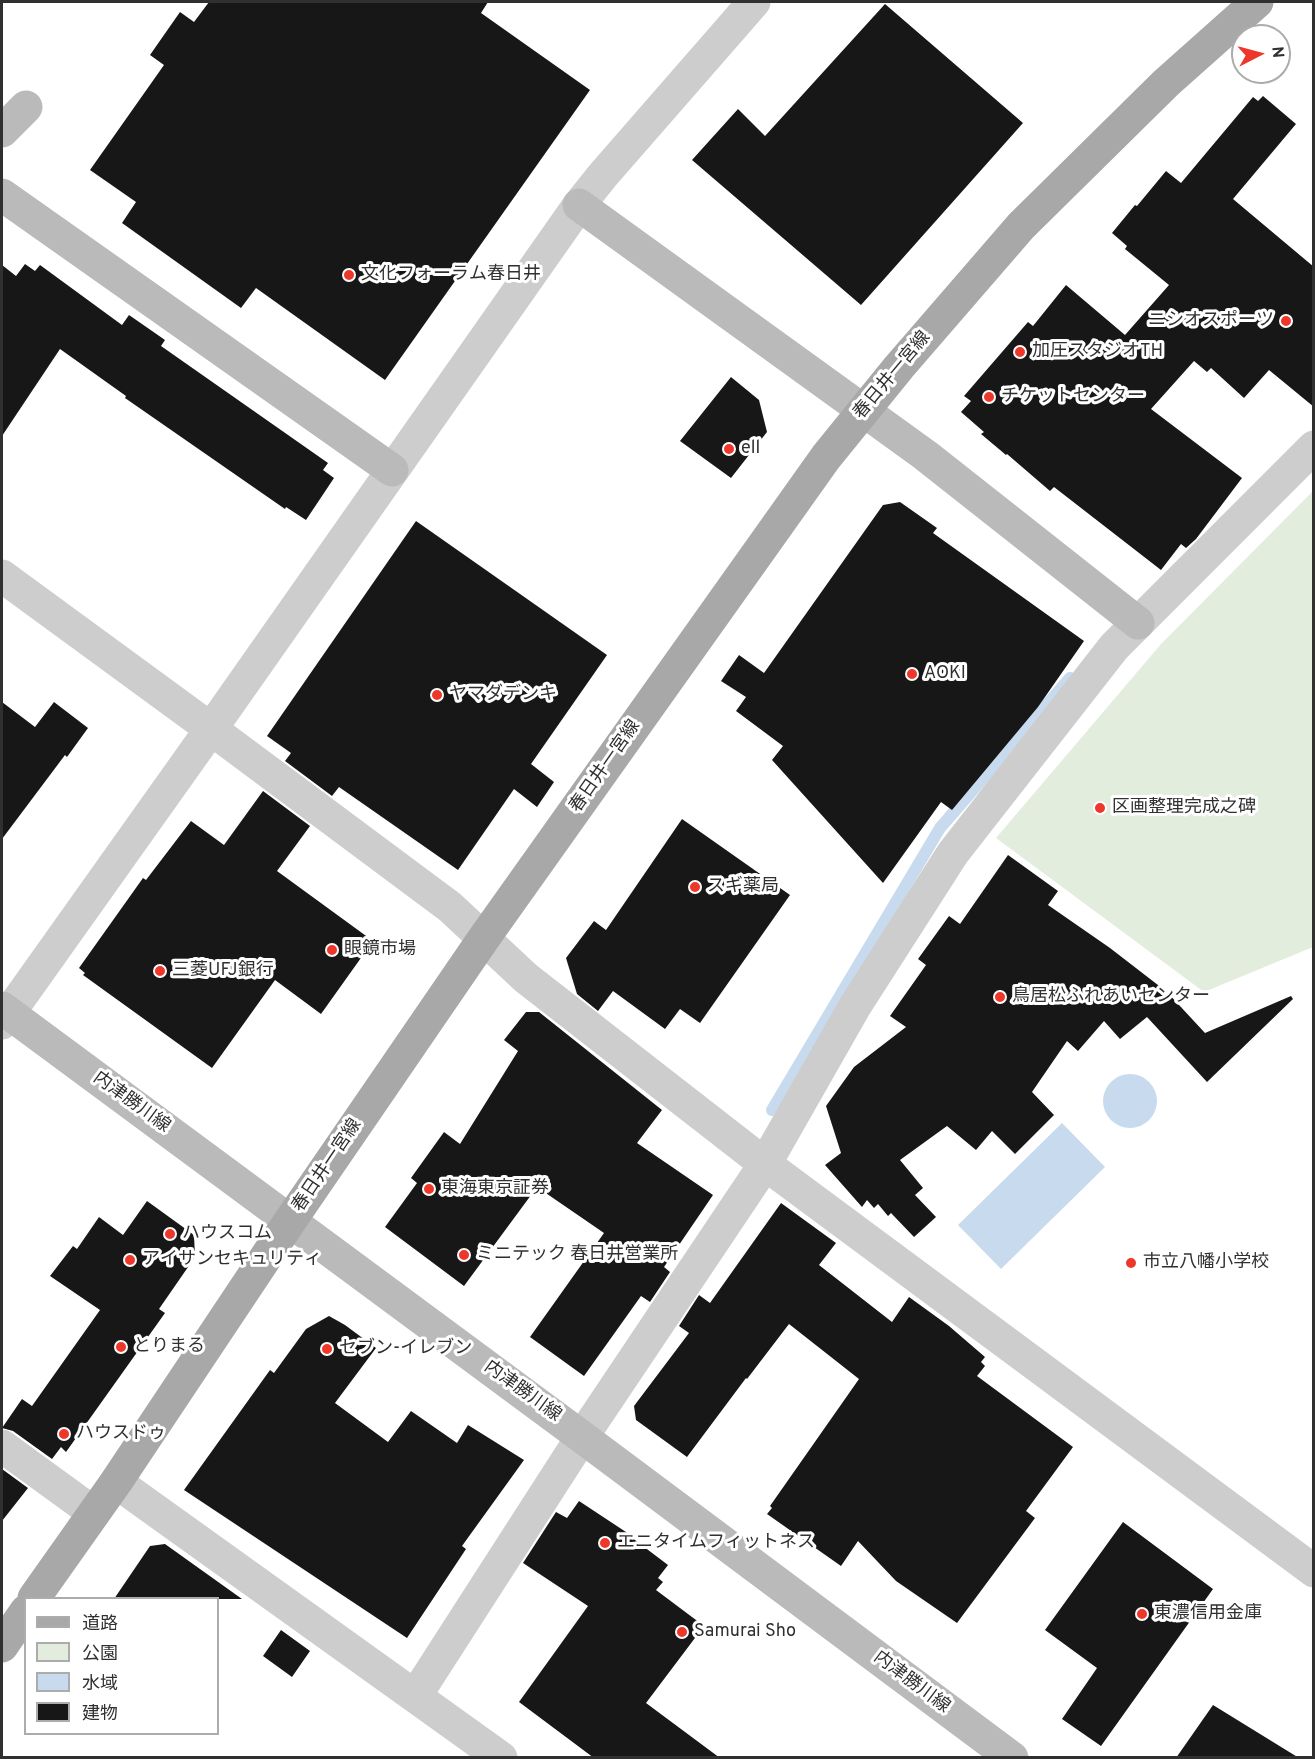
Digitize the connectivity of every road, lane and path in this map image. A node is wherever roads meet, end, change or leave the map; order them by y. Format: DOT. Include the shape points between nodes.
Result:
graph roads {
  1 [pos="754,2"];
  2 [pos="1257,2"];
  3 [pos="26,107"];
  4 [pos="2,131"];
  5 [pos="2,195"];
  6 [pos="579,205"];
  7 [pos="864,411"];
  8 [pos="1314,447"];
  9 [pos="392,470"];
  10 [pos="2,576"];
  11 [pos="1138,623"];
  12 [pos="212,729"];
  13 [pos="484,939"];
  14 [pos="4,1014"];
  15 [pos="765,1164"];
  16 [pos="290,1221"];
  17 [pos="582,1437"];
  18 [pos="2,1446"];
  19 [pos="116,1482"];
  20 [pos="94,1513"];
  21 [pos="1314,1570"];
  22 [pos="35,1597"];
  23 [pos="24,1614"];
  24 [pos="2,1646"];
  25 [pos="416,1695"];
  26 [pos="501,1758"];
  27 [pos="1012,1758"];
  1 -- 6 [label="street"];
  2 -- 7 [label="main road, 春日井一宮線" via="1166,83 1020,226"];
  3 -- 4 [label="main road"];
  5 -- 9 [label="main road"];
  6 -- 7 [label="main road"];
  6 -- 9 [label="street"];
  7 -- 11 [label="main road"];
  7 -- 13 [label="main road, 春日井一宮線" via="826,457"];
  8 -- 11 [label="street"];
  9 -- 12 [label="street"];
  10 -- 12 [label="street"];
  11 -- 15 [label="street" via="1114,647 953,854 855,1006"];
  12 -- 13 [label="street" via="450,907"];
  12 -- 14 [label="street"];
  13 -- 15 [label="street" via="526,978"];
  13 -- 16 [label="main road, 春日井一宮線"];
  14 -- 16 [label="main road, 内津勝川線"];
  15 -- 17 [label="street"];
  15 -- 21 [label="street"];
  16 -- 17 [label="main road, 内津勝川線"];
  16 -- 19 [label="main road, 春日井一宮線"];
  17 -- 25 [label="street"];
  17 -- 27 [label="main road, 内津勝川線"];
  18 -- 20 [label="street"];
  19 -- 20 [label="main road, 春日井一宮線"];
  19 -- 25 [label="street"];
  20 -- 22 [label="main road, 春日井一宮線"];
  23 -- 24 [label="main road"];
  25 -- 26 [label="street"];
}
